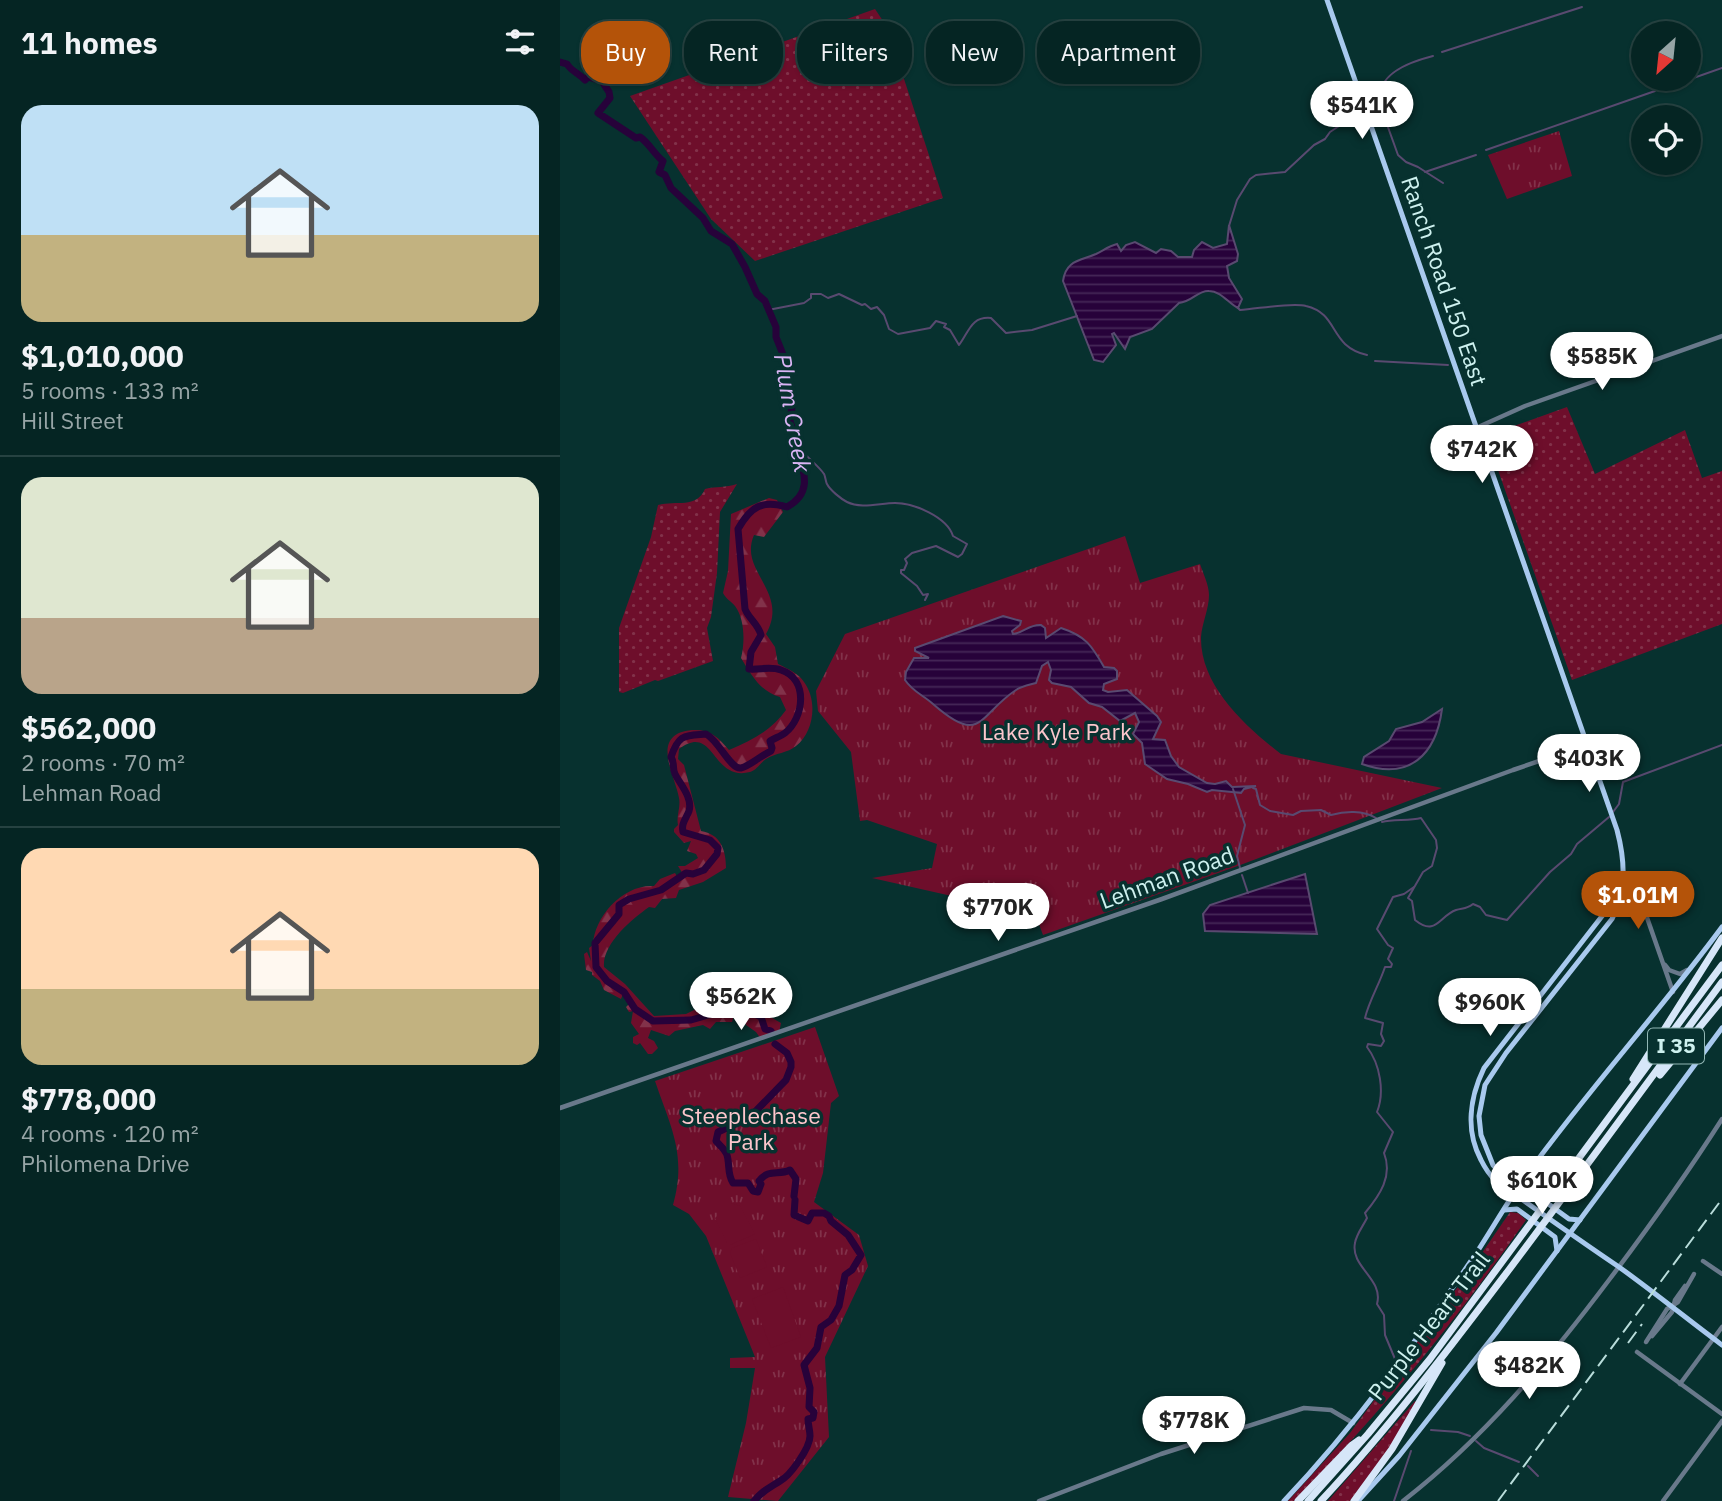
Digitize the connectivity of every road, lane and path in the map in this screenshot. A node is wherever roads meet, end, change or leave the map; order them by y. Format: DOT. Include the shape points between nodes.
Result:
graph roads {
  1 [pos="1327,0"];
  2 [pos="1722,336"];
  3 [pos="1476,428"];
  4 [pos="1586,745"];
  5 [pos="1620,893"];
  6 [pos="1722,927"];
  7 [pos="1722,938"];
  8 [pos="1662,962"];
  9 [pos="1722,965"];
  10 [pos="1691,968"];
  11 [pos="1722,982"];
  12 [pos="1673,992"];
  13 [pos="1538,999"];
  14 [pos="1722,1000"];
  15 [pos="1545,1004"];
  16 [pos="1722,1028"];
  17 [pos="1619,1104"];
  18 [pos="560,1108"];
  19 [pos="1629,1110"];
  20 [pos="1722,1119"];
  21 [pos="1525,1177"];
  22 [pos="1514,1194"];
  23 [pos="1504,1210"];
  24 [pos="1582,1219"];
  25 [pos="1570,1234"];
  26 [pos="1557,1251"];
  27 [pos="1703,1261"];
  28 [pos="1619,1267"];
  29 [pos="1722,1274"];
  30 [pos="1672,1307"];
  31 [pos="1722,1327"];
  32 [pos="1713,1338"];
  33 [pos="1722,1345"];
  34 [pos="1449,1349"];
  35 [pos="1637,1352"];
  36 [pos="1679,1384"];
  37 [pos="1722,1414"];
  38 [pos="1722,1421"];
  39 [pos="1353,1423"];
  40 [pos="1368,1434"];
  41 [pos="1039,1501"];
  42 [pos="1284,1501"];
  43 [pos="1298,1501"];
  44 [pos="1308,1501"];
  45 [pos="1321,1501"];
  46 [pos="1356,1501"];
  47 [pos="1403,1501"];
  48 [pos="1662,1501"];
  1 -- 3 [label="main road, Ranch Road 150 East"];
  2 -- 3 [label="street"];
  3 -- 4 [label="main road, Ranch Road 150 East"];
  4 -- 5 [label="main road, Ranch Road 150 East" via="1623,852"];
  4 -- 18 [label="street, Lehman Road" via="1162,899"];
  5 -- 8 [label="street" via="1644,909"];
  5 -- 13 [label="main road"];
  5 -- 15 [label="main road, Ranch Road 150 East" via="1620,906 1612,919"];
  6 -- 10 [label="main road"];
  7 -- 17 [label="highway"];
  8 -- 10 [label="street" via="1680,974"];
  8 -- 12 [label="street"];
  9 -- 17 [label="highway, Purple Heart Trail / I 35"];
  10 -- 12 [label="main road"];
  11 -- 19 [label="highway, Purple Heart Trail / I 35"];
  12 -- 21 [label="main road"];
  13 -- 15 [label="main road"];
  13 -- 22 [label="main road" via="1484,1068 1471,1110 1479,1158 1496,1181"];
  14 -- 19 [label="highway"];
  15 -- 22 [label="main road, Ranch Road 150 East" via="1493,1070 1479,1116 1493,1165"];
  16 -- 24 [label="main road"];
  17 -- 40 [label="highway, Purple Heart Trail / I 35" via="1452,1330"];
  19 -- 34 [label="highway, Purple Heart Trail / I 35"];
  20 -- 28 [label="street"];
  21 -- 22 [label="main road"];
  21 -- 24 [label="main road" via="1532,1192 1569,1219"];
  22 -- 23 [label="main road"];
  22 -- 25 [label="main road"];
  23 -- 26 [label="main road" via="1519,1211 1555,1237"];
  23 -- 39 [label="main road"];
  24 -- 25 [label="main road"];
  25 -- 26 [label="main road"];
  25 -- 28 [label="main road"];
  26 -- 46 [label="main road" via="1446,1398"];
  27 -- 29 [label="street"];
  28 -- 30 [label="main road"];
  28 -- 47 [label="street" via="1513,1399"];
  30 -- 30 [label="street" via="1678,1302 1694,1274 1675,1300"];
  30 -- 30 [label="street" via="1667,1310 1646,1342 1672,1312"];
  30 -- 32 [label="main road"];
  31 -- 32 [label="street"];
  32 -- 33 [label="main road"];
  32 -- 36 [label="street"];
  34 -- 45 [label="highway, Purple Heart Trail / I 35"];
  34 -- 46 [label="highway"];
  35 -- 36 [label="street"];
  36 -- 37 [label="street"];
  38 -- 48 [label="street"];
  39 -- 41 [label="street" via="1331,1410 1304,1408 1161,1454"];
  39 -- 42 [label="main road"];
  40 -- 43 [label="highway"];
  40 -- 44 [label="highway, Purple Heart Trail / I 35"];
}
